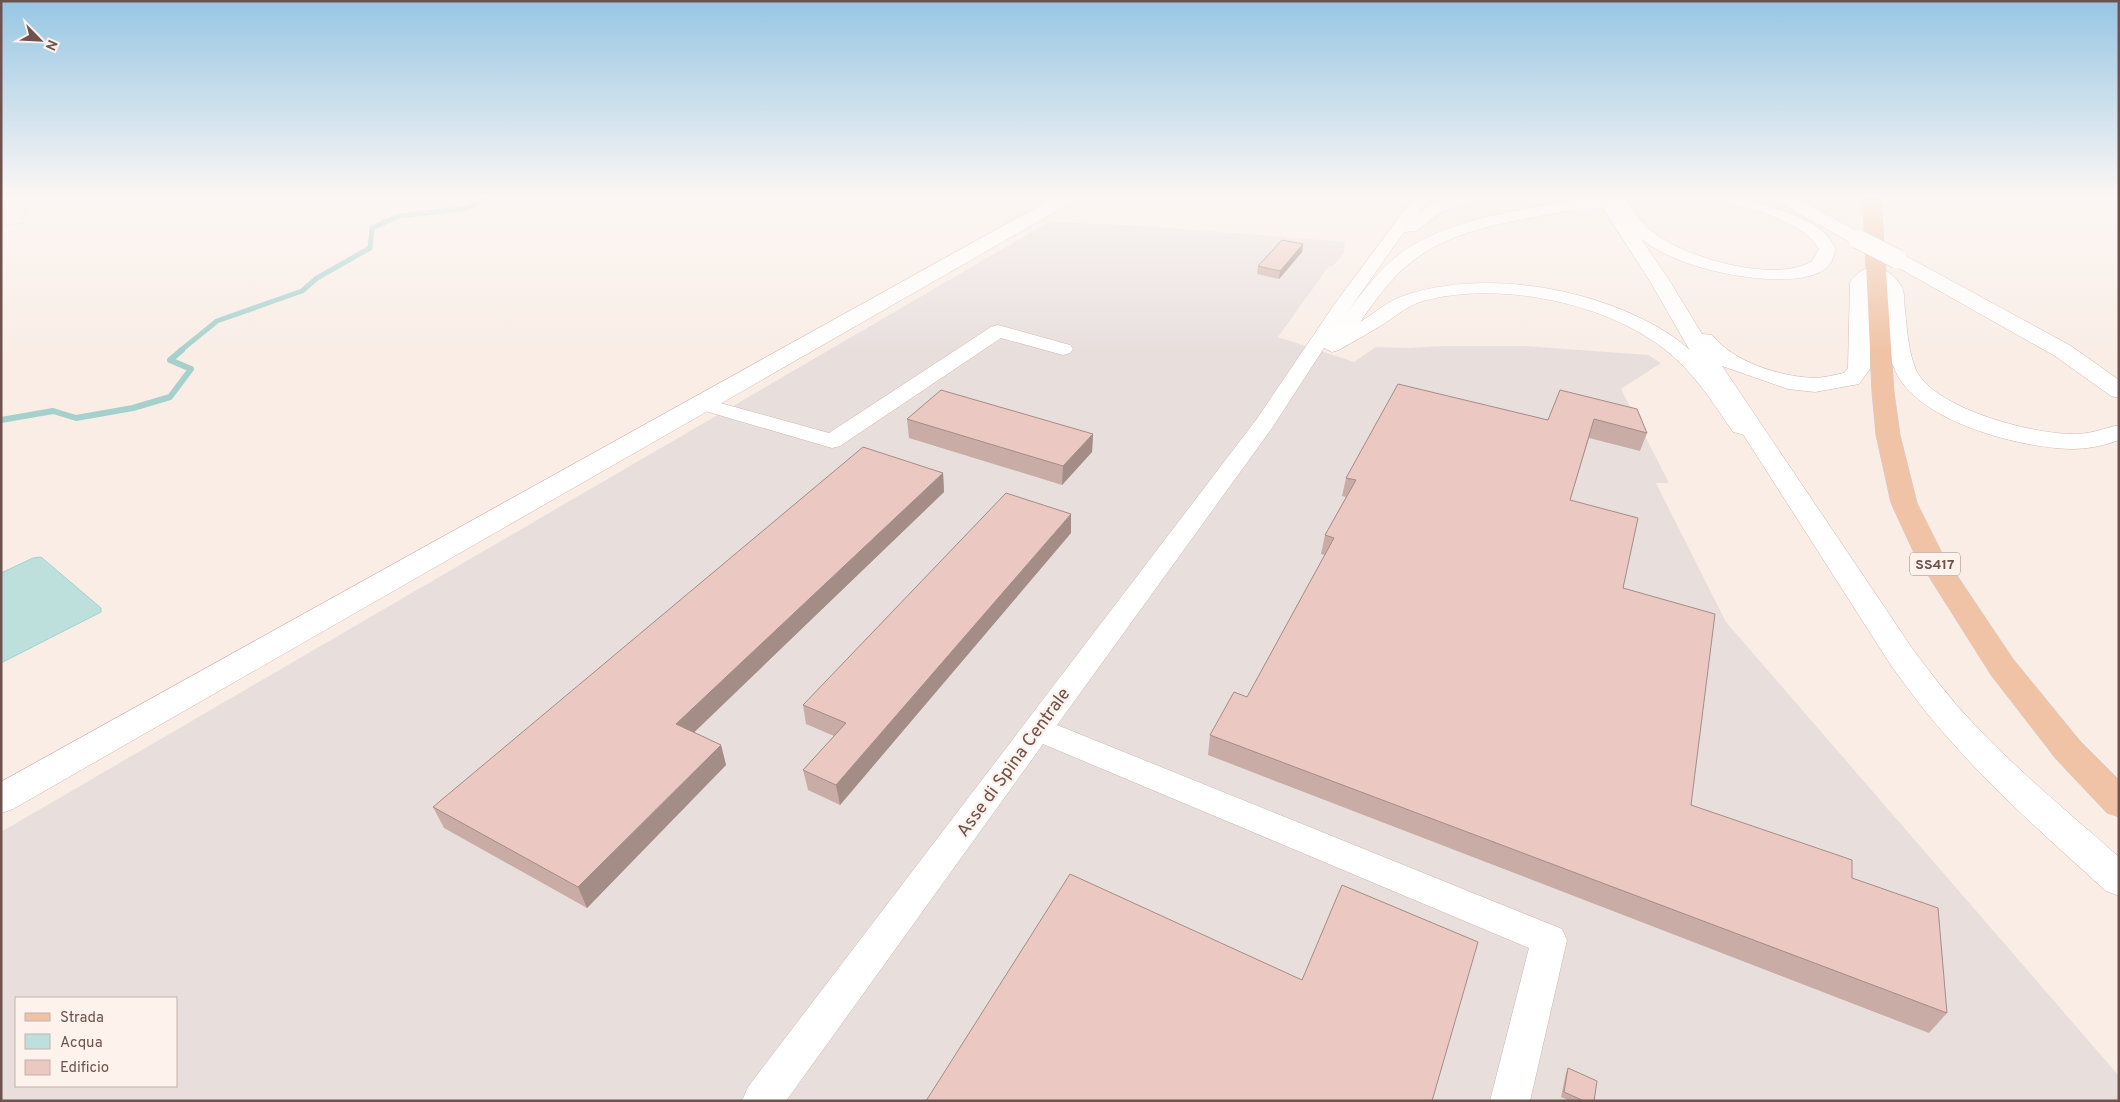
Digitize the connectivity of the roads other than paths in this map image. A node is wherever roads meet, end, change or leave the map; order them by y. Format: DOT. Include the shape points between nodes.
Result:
graph roads {
  1 [pos="977,248"];
  2 [pos="1382,248"];
  3 [pos="1419,248"];
  4 [pos="1639,248"];
  5 [pos="1669,248"];
  6 [pos="1826,248"];
  7 [pos="1868,248"];
  8 [pos="1882,248"];
  9 [pos="1886,266"];
  10 [pos="1661,283"];
  11 [pos="1332,346"];
  12 [pos="1063,349"];
  13 [pos="2116,390"];
  14 [pos="702,404"];
  15 [pos="1264,423"];
  16 [pos="2119,432"];
  17 [pos="1813,522"];
  18 [pos="1037,729"];
  19 [pos="1,799"];
  20 [pos="2119,803"];
  21 [pos="2119,880"];
  22 [pos="762,1101"];
  23 [pos="1510,1101"];
  1 -- 14 [label="main road"];
  2 -- 15 [label="street"];
  3 -- 11 [label="street, bridge" via="1391,271"];
  4 -- 10 [label="main road"];
  5 -- 6 [label="street" via="1720,268 1790,274 1806,271 1824,260"];
  7 -- 9 [label="main road, bridge"];
  8 -- 9 [label="main road, SS417"];
  9 -- 10 [label="main road" via="1860,282 1859,369 1851,379 1815,385 1755,373 1715,353"];
  9 -- 13 [label="main road" via="2064,351"];
  9 -- 16 [label="main road" via="1893,288 1902,363 1910,379 1923,392 1984,424 2044,439 2073,442 2114,436"];
  9 -- 20 [label="main road, SS417" via="1888,435 1904,503 1928,554 2002,667 2068,750"];
  10 -- 17 [label="main road" via="1704,356"];
  11 -- 15 [label="street"];
  11 -- 17 [label="street" via="1398,304 1448,290 1491,289 1532,293 1564,298 1607,311 1648,330 1682,355 1732,413 1756,450"];
  12 -- 14 [label="street" via="998,331 832,440"];
  14 -- 19 [label="main road"];
  15 -- 18 [label="street, Asse di Spina Centrale"];
  17 -- 21 [label="main road" via="1903,659 1934,700 2029,800"];
  18 -- 22 [label="street, Asse di Spina Centrale"];
  18 -- 23 [label="street" via="1549,940"];
}
